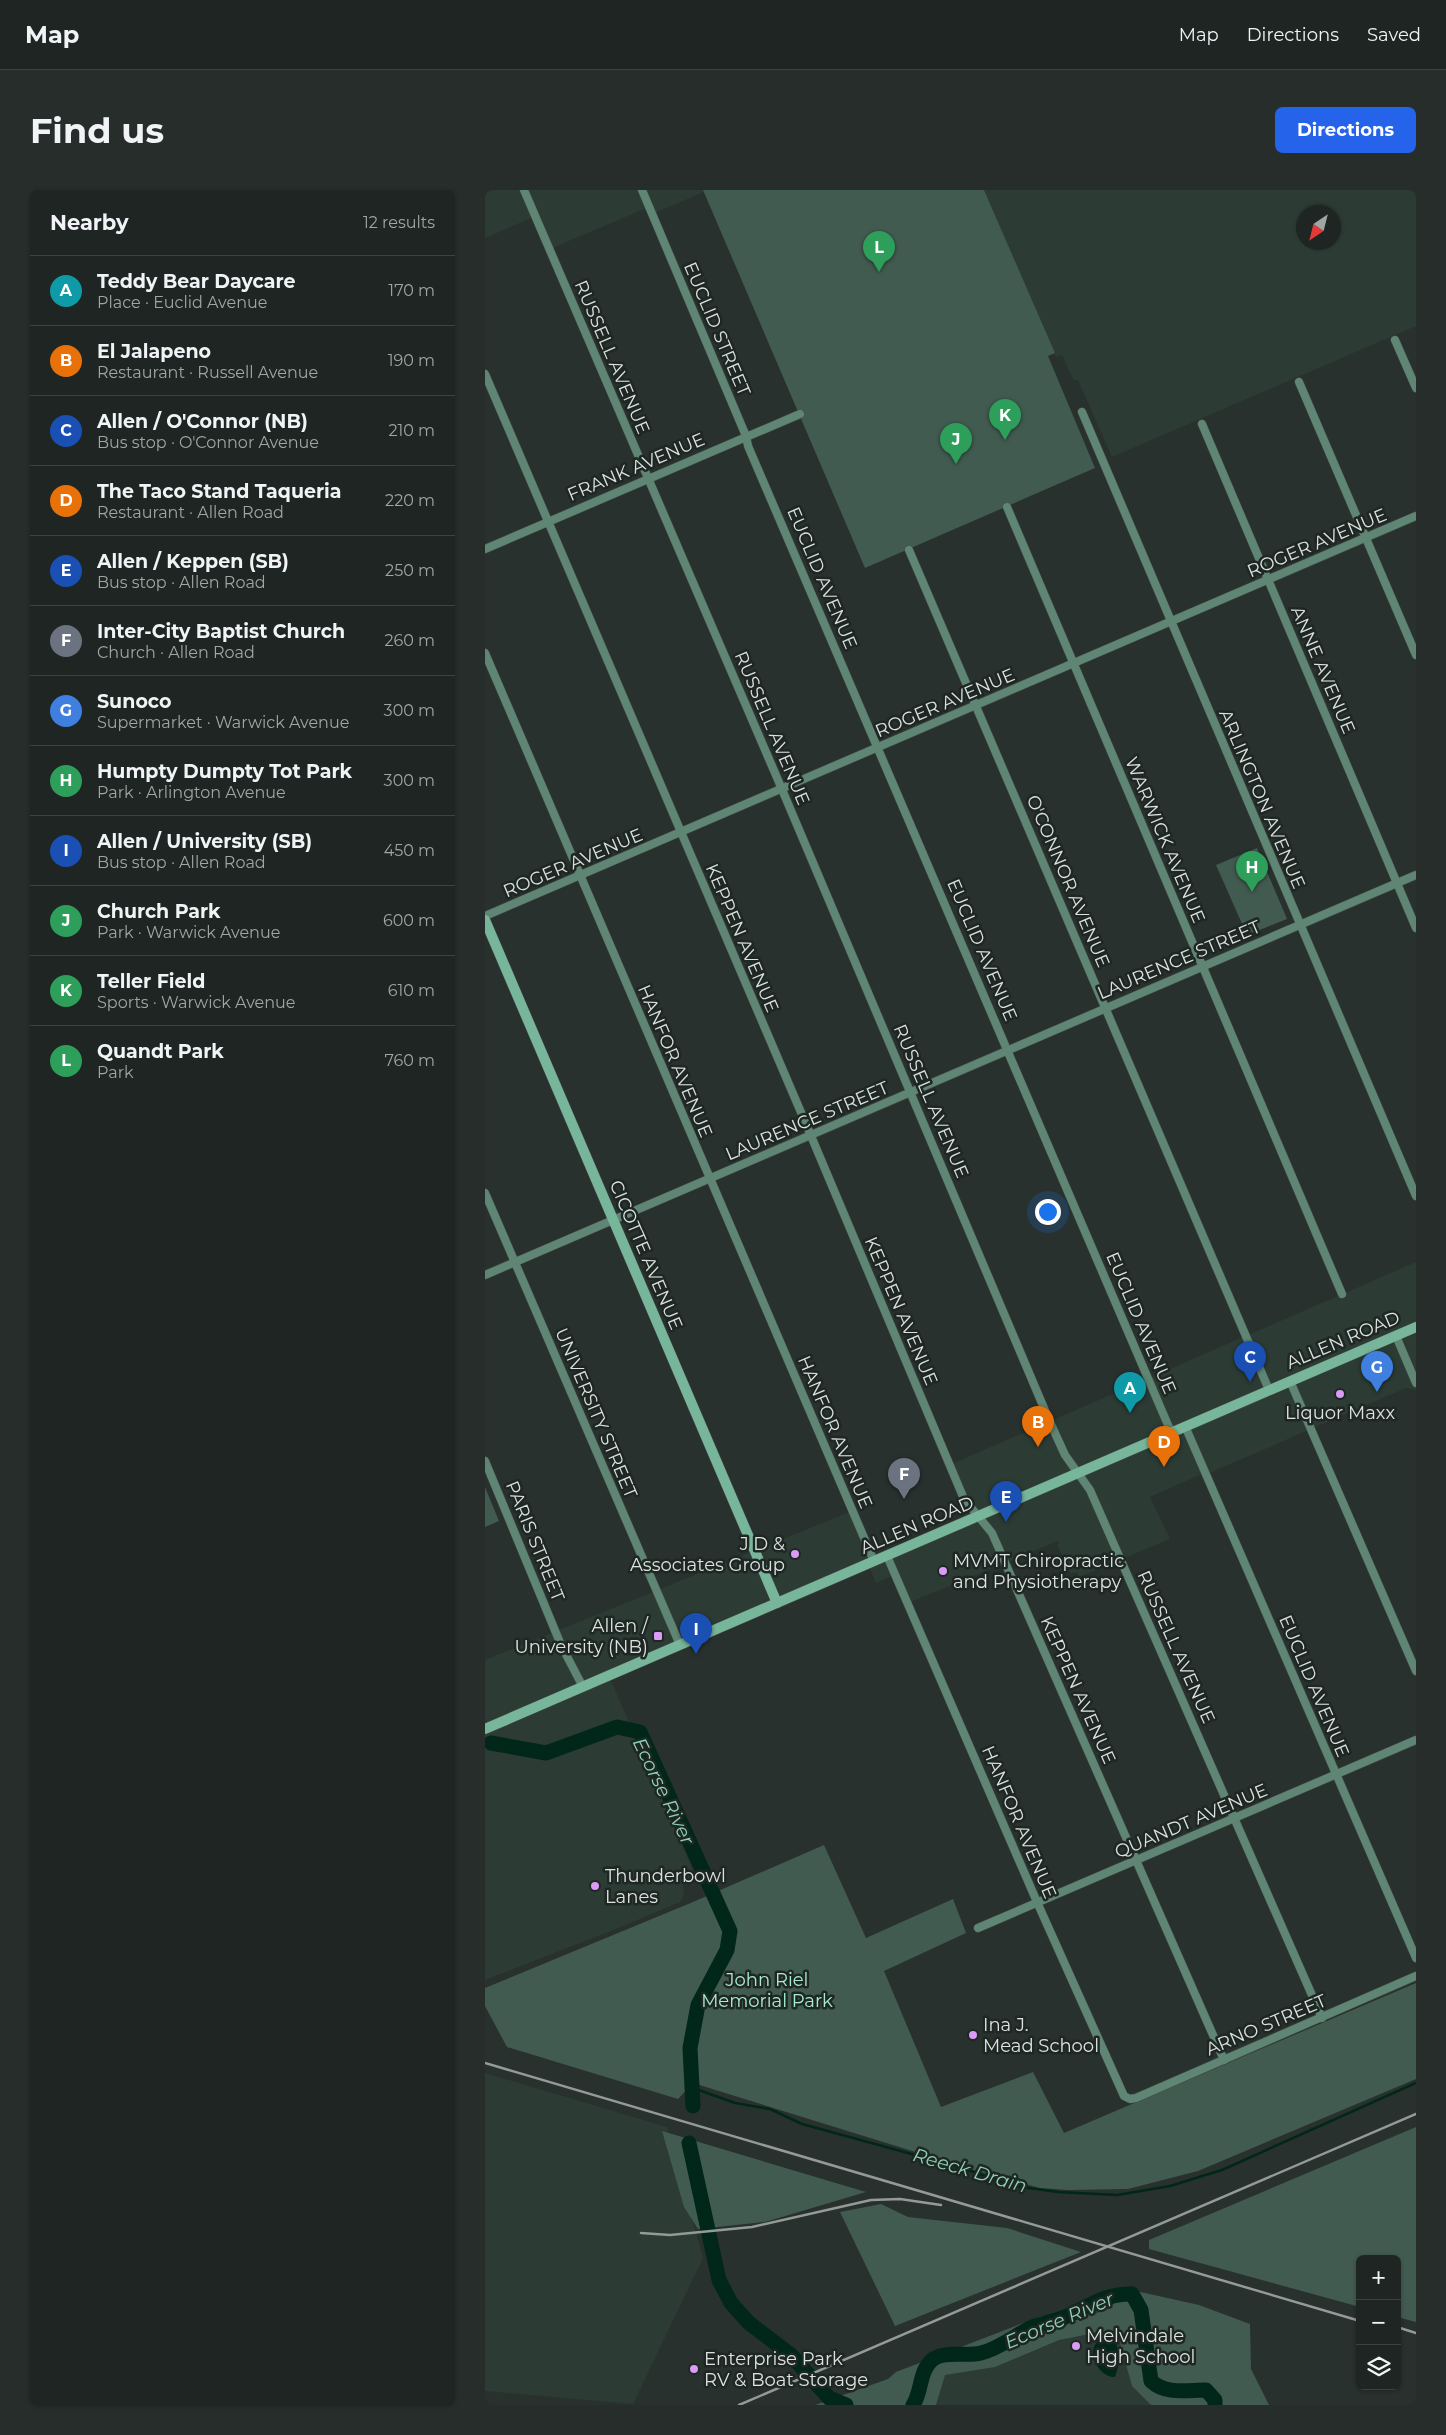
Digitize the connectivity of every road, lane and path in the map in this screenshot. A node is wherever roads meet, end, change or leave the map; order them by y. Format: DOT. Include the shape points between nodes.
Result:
graph roads {
  1 [pos="524,190"];
  2 [pos="642,190"];
  3 [pos="1395,340"];
  4 [pos="485,374"];
  5 [pos="1299,382"];
  6 [pos="1416,388"];
  7 [pos="1082,412"];
  8 [pos="800,414"];
  9 [pos="1202,424"];
  10 [pos="746,436"];
  11 [pos="647,479"];
  12 [pos="763,481"];
  13 [pos="1007,507"];
  14 [pos="1416,516"];
  15 [pos="548,522"];
  16 [pos="1366,538"];
  17 [pos="485,549"];
  18 [pos="909,550"];
  19 [pos="1269,580"];
  20 [pos="1171,622"];
  21 [pos="485,653"];
  22 [pos="1416,655"];
  23 [pos="1074,664"];
  24 [pos="977,706"];
  25 [pos="879,748"];
  26 [pos="782,789"];
  27 [pos="681,833"];
  28 [pos="1416,875"];
  29 [pos="580,877"];
  30 [pos="1397,884"];
  31 [pos="485,916"];
  32 [pos="485,920"];
  33 [pos="1299,925"];
  34 [pos="1416,928"];
  35 [pos="1202,966"];
  36 [pos="1105,1008"];
  37 [pos="1008,1050"];
  38 [pos="911,1092"];
  39 [pos="811,1135"];
  40 [pos="711,1178"];
  41 [pos="485,1193"];
  42 [pos="1416,1196"];
  43 [pos="613,1220"];
  44 [pos="514,1262"];
  45 [pos="485,1275"];
  46 [pos="1342,1294"];
  47 [pos="1416,1327"];
  48 [pos="1395,1336"];
  49 [pos="1290,1381"];
  50 [pos="1416,1383"];
  51 [pos="1269,1390"];
  52 [pos="1185,1426"];
  53 [pos="1171,1432"];
  54 [pos="485,1461"];
  55 [pos="1077,1473"];
  56 [pos="978,1516"];
  57 [pos="887,1556"];
  58 [pos="874,1561"];
  59 [pos="777,1603"];
  60 [pos="680,1645"];
  61 [pos="1416,1671"];
  62 [pos="583,1687"];
  63 [pos="485,1729"];
  64 [pos="1416,1740"];
  65 [pos="1335,1775"];
  66 [pos="1235,1819"];
  67 [pos="1137,1861"];
  68 [pos="1037,1902"];
  69 [pos="978,1928"];
  70 [pos="1416,1958"];
  71 [pos="1416,1976"];
  72 [pos="1322,2018"];
  73 [pos="1224,2060"];
  74 [pos="1127,2098"];
  1 -- 11 [label="street, RUSSELL AVENUE"];
  2 -- 10 [label="street, EUCLID STREET"];
  3 -- 6 [label="street"];
  4 -- 15 [label="street, KEPPEN AVENUE"];
  5 -- 16 [label="street"];
  7 -- 20 [label="street, ARLINGTON AVENUE"];
  8 -- 10 [label="street, FRANK AVENUE"];
  9 -- 19 [label="street, ANNE AVENUE"];
  10 -- 11 [label="street, FRANK AVENUE"];
  10 -- 12 [label="street, EUCLID STREET"];
  11 -- 15 [label="street, FRANK AVENUE"];
  11 -- 26 [label="street, RUSSELL AVENUE"];
  12 -- 25 [label="street, EUCLID AVENUE"];
  13 -- 23 [label="street, WARWICK AVENUE"];
  14 -- 16 [label="street, ROGER AVENUE"];
  15 -- 17 [label="street, FRANK AVENUE"];
  15 -- 27 [label="street, KEPPEN AVENUE"];
  16 -- 19 [label="street, ROGER AVENUE"];
  16 -- 22 [label="street"];
  18 -- 24 [label="street, O'CONNOR AVENUE"];
  19 -- 20 [label="street, ROGER AVENUE"];
  19 -- 30 [label="street, ANNE AVENUE"];
  20 -- 23 [label="street, ROGER AVENUE"];
  20 -- 33 [label="street, ARLINGTON AVENUE"];
  21 -- 29 [label="street, HANFOR AVENUE"];
  23 -- 24 [label="street, ROGER AVENUE"];
  23 -- 35 [label="street, WARWICK AVENUE"];
  24 -- 25 [label="street, ROGER AVENUE"];
  24 -- 36 [label="street, O'CONNOR AVENUE"];
  25 -- 26 [label="street, ROGER AVENUE"];
  25 -- 37 [label="street, EUCLID AVENUE"];
  26 -- 27 [label="street, ROGER AVENUE"];
  26 -- 38 [label="street, RUSSELL AVENUE"];
  27 -- 29 [label="street, ROGER AVENUE"];
  27 -- 39 [label="street, KEPPEN AVENUE"];
  28 -- 30 [label="street, LAURENCE STREET"];
  29 -- 31 [label="street, ROGER AVENUE"];
  29 -- 40 [label="street, HANFOR AVENUE"];
  30 -- 33 [label="street, LAURENCE STREET"];
  30 -- 34 [label="street, ANNE AVENUE"];
  32 -- 43 [label="main road, CICOTTE AVENUE"];
  33 -- 35 [label="street, LAURENCE STREET"];
  33 -- 42 [label="street, ARLINGTON AVENUE"];
  35 -- 36 [label="street, LAURENCE STREET"];
  35 -- 46 [label="street, WARWICK AVENUE"];
  36 -- 37 [label="street, LAURENCE STREET"];
  36 -- 51 [label="street, O'CONNOR AVENUE"];
  37 -- 38 [label="street, LAURENCE STREET"];
  37 -- 53 [label="street, EUCLID AVENUE"];
  38 -- 39 [label="street, LAURENCE STREET"];
  38 -- 55 [label="street, RUSSELL AVENUE" via="1053,1429"];
  39 -- 40 [label="street, LAURENCE STREET"];
  39 -- 56 [label="street, KEPPEN AVENUE" via="964,1499"];
  40 -- 43 [label="street, LAURENCE STREET"];
  40 -- 58 [label="street, HANFOR AVENUE"];
  41 -- 44 [label="street, UNIVERSITY STREET"];
  43 -- 44 [label="street, LAURENCE STREET"];
  43 -- 59 [label="main road, CICOTTE AVENUE"];
  44 -- 45 [label="street, LAURENCE STREET"];
  44 -- 60 [label="street, UNIVERSITY STREET"];
  47 -- 48 [label="main road, ALLEN ROAD"];
  48 -- 49 [label="main road, ALLEN ROAD"];
  48 -- 50 [label="street"];
  49 -- 51 [label="main road, ALLEN ROAD"];
  49 -- 61 [label="street"];
  51 -- 52 [label="main road, ALLEN ROAD"];
  52 -- 53 [label="main road, ALLEN ROAD"];
  52 -- 65 [label="street, EUCLID AVENUE"];
  53 -- 55 [label="main road, ALLEN ROAD"];
  54 -- 62 [label="street, PARIS STREET" via="561,1645"];
  55 -- 56 [label="main road, ALLEN ROAD"];
  55 -- 66 [label="street, RUSSELL AVENUE" via="1090,1490"];
  56 -- 57 [label="main road, ALLEN ROAD"];
  56 -- 67 [label="street, KEPPEN AVENUE" via="992,1533"];
  57 -- 58 [label="main road, ALLEN ROAD"];
  57 -- 68 [label="street, HANFOR AVENUE"];
  58 -- 59 [label="main road, ALLEN ROAD"];
  59 -- 60 [label="main road, ALLEN ROAD"];
  60 -- 62 [label="main road, ALLEN ROAD"];
  62 -- 63 [label="main road, ALLEN ROAD"];
  64 -- 65 [label="street, QUANDT AVENUE"];
  65 -- 66 [label="street, QUANDT AVENUE"];
  65 -- 70 [label="street, EUCLID AVENUE"];
  66 -- 67 [label="street, QUANDT AVENUE"];
  66 -- 72 [label="street, RUSSELL AVENUE"];
  67 -- 68 [label="street, QUANDT AVENUE"];
  67 -- 73 [label="street, KEPPEN AVENUE"];
  68 -- 69 [label="street, QUANDT AVENUE"];
  68 -- 74 [label="street, HANFOR AVENUE" via="1122,2094"];
  71 -- 72 [label="street, ARNO STREET"];
  72 -- 73 [label="street, ARNO STREET"];
  73 -- 74 [label="street, ARNO STREET" via="1136,2098"];
}
